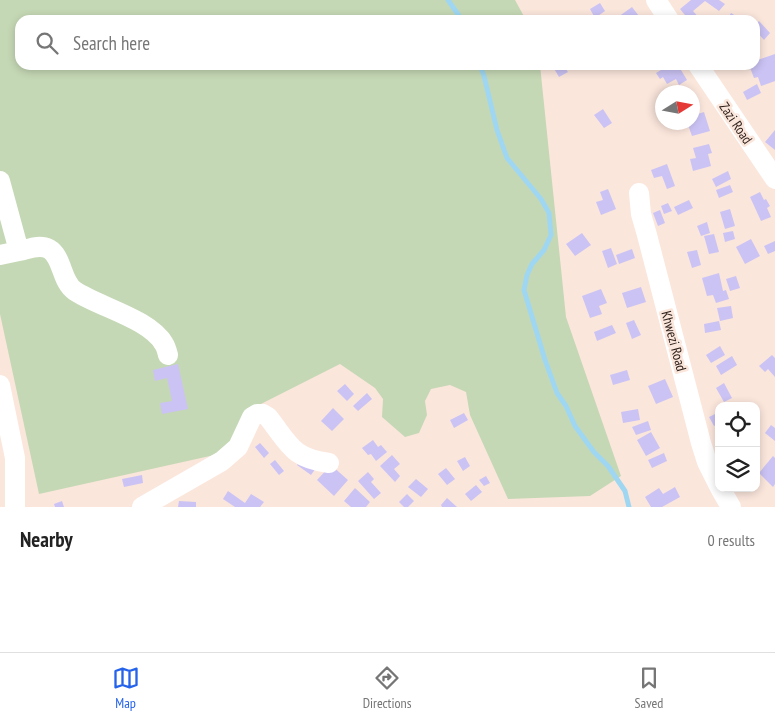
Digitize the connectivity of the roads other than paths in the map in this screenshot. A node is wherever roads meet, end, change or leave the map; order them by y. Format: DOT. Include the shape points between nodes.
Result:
graph roads {
  1 [pos="656,0"];
  2 [pos="666,15"];
  3 [pos="701,70"];
  4 [pos="775,179"];
  5 [pos="0,182"];
  6 [pos="640,193"];
  7 [pos="10,253"];
  8 [pos="168,355"];
  9 [pos="0,385"];
  10 [pos="329,463"];
  11 [pos="715,479"];
  12 [pos="722,492"];
  13 [pos="15,507"];
  14 [pos="142,507"];
  15 [pos="731,507"];
  1 -- 2 [label="street"];
  3 -- 4 [label="street, Zazi Road"];
  5 -- 7 [label="street"];
  6 -- 11 [label="street, Khwezi Road" via="645,228 701,442"];
  7 -- 8 [label="street" via="39,246 50,250 72,289 86,299 152,330 164,343"];
  9 -- 13 [label="street" via="15,458"];
  10 -- 14 [label="street" via="296,453 268,418 257,414 252,417 238,447 222,461"];
  12 -- 15 [label="street, Khwezi Road"];
}
